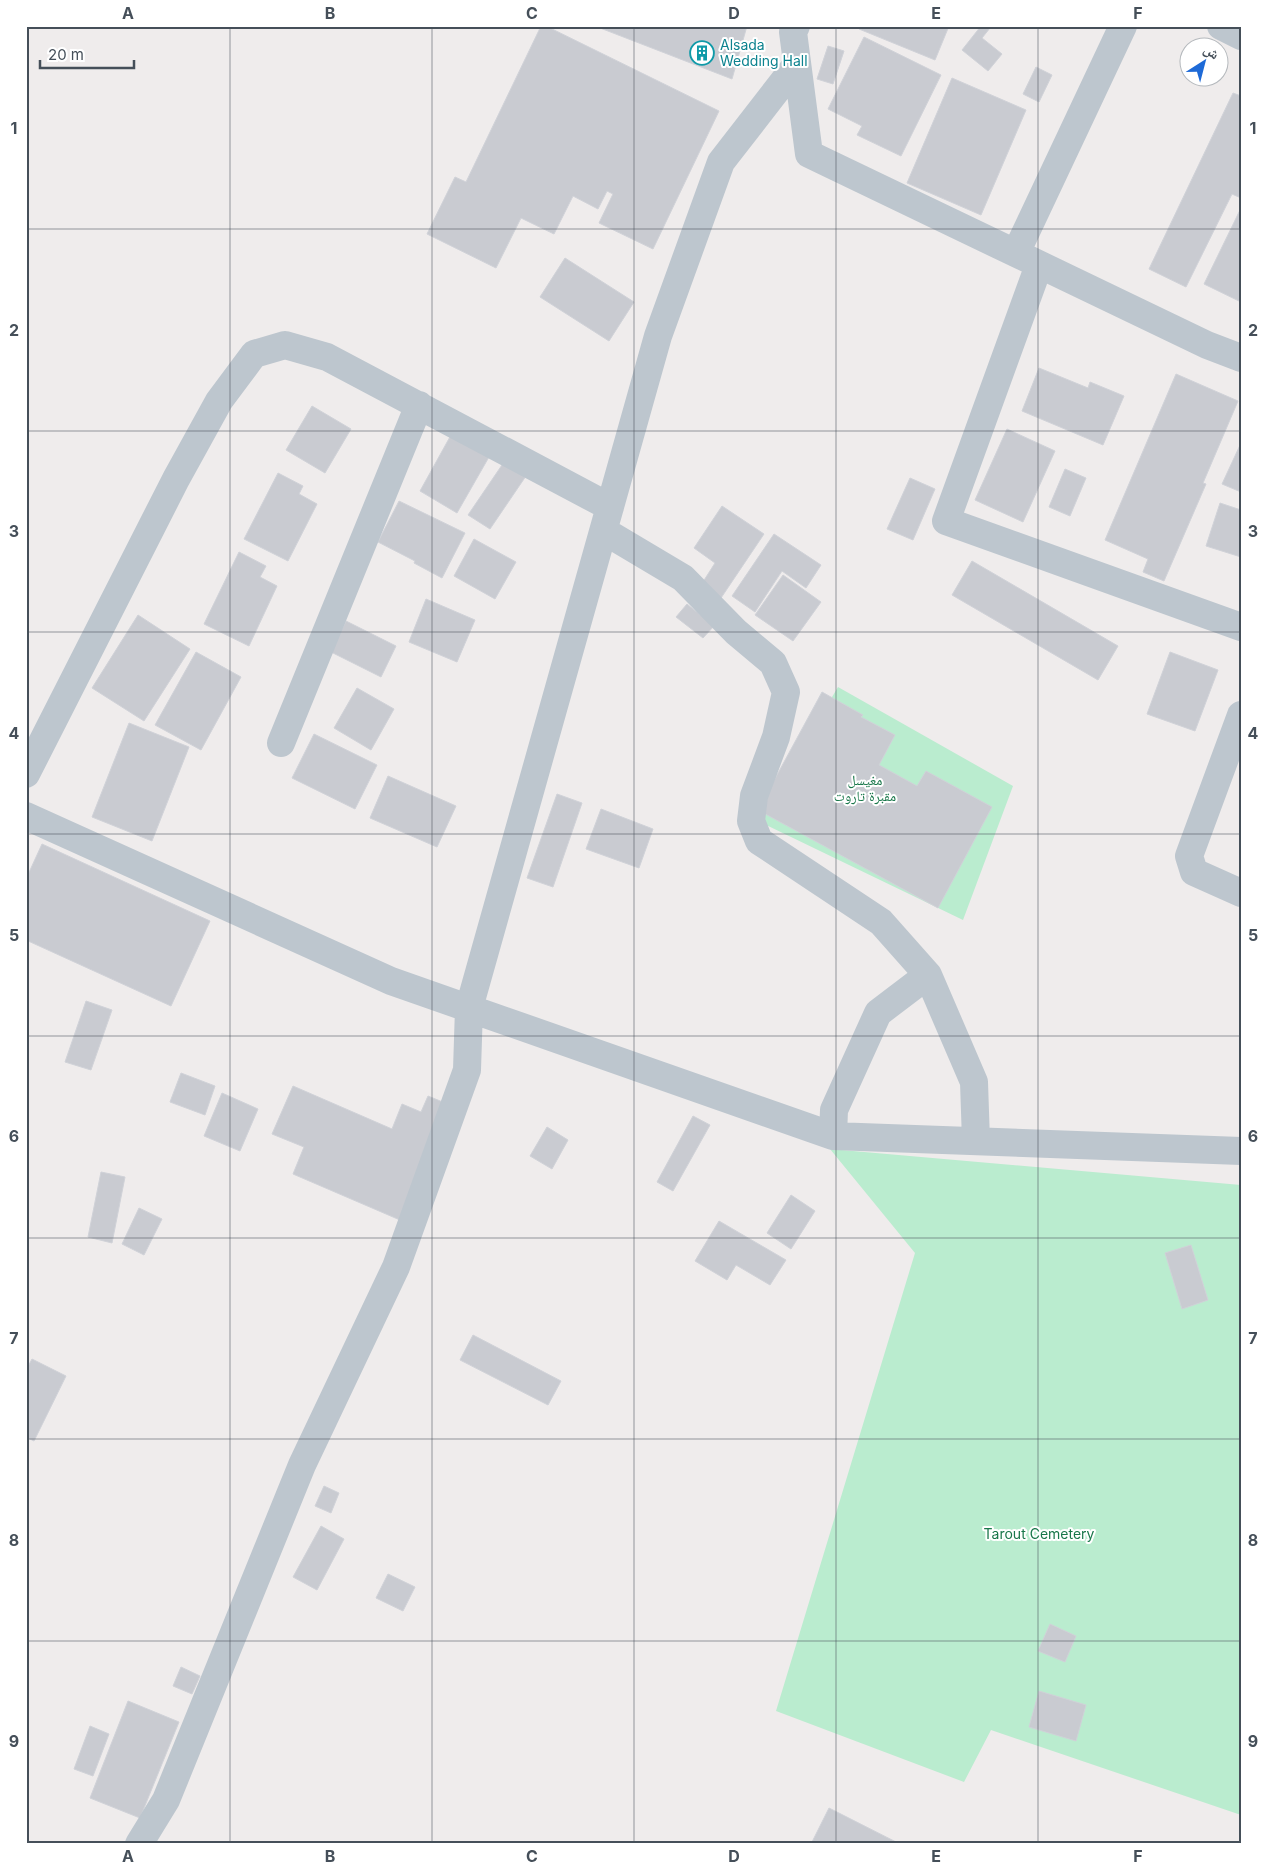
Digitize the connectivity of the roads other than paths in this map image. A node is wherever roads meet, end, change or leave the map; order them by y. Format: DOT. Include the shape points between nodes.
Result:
graph roads {
  1 [pos="796,26"];
  2 [pos="1123,26"];
  3 [pos="1221,26"];
  4 [pos="1241,36"];
  5 [pos="798,64"];
  6 [pos="1027,259"];
  7 [pos="1241,358"];
  8 [pos="419,405"];
  9 [pos="607,519"];
  10 [pos="1241,627"];
  11 [pos="1241,715"];
  12 [pos="281,743"];
  13 [pos="26,774"];
  14 [pos="26,816"];
  15 [pos="1241,893"];
  16 [pos="928,975"];
  17 [pos="469,1008"];
  18 [pos="833,1136"];
  19 [pos="976,1141"];
  20 [pos="1241,1151"];
  21 [pos="139,1844"];
  1 -- 5 [label="street" via="793,32"];
  2 -- 6 [label="street"];
  3 -- 4 [label="street"];
  5 -- 6 [label="street" via="809,154"];
  5 -- 9 [label="street" via="722,162 658,336"];
  6 -- 7 [label="street"];
  6 -- 10 [label="street" via="946,521"];
  8 -- 9 [label="street"];
  8 -- 12 [label="street"];
  8 -- 13 [label="street" via="327,357 285,345 254,354 219,401 176,479"];
  9 -- 16 [label="street" via="683,578 736,632 773,663 786,692 776,737 754,796 751,821 759,841 881,922"];
  9 -- 17 [label="street"];
  11 -- 15 [label="street" via="1189,856 1194,872"];
  14 -- 17 [label="street" via="391,981"];
  16 -- 18 [label="street" via="878,1013 834,1110"];
  16 -- 19 [label="street" via="974,1082"];
  17 -- 18 [label="street"];
  17 -- 21 [label="street" via="467,1070 396,1267 302,1465 166,1800"];
  18 -- 19 [label="street"];
  19 -- 20 [label="street"];
}
